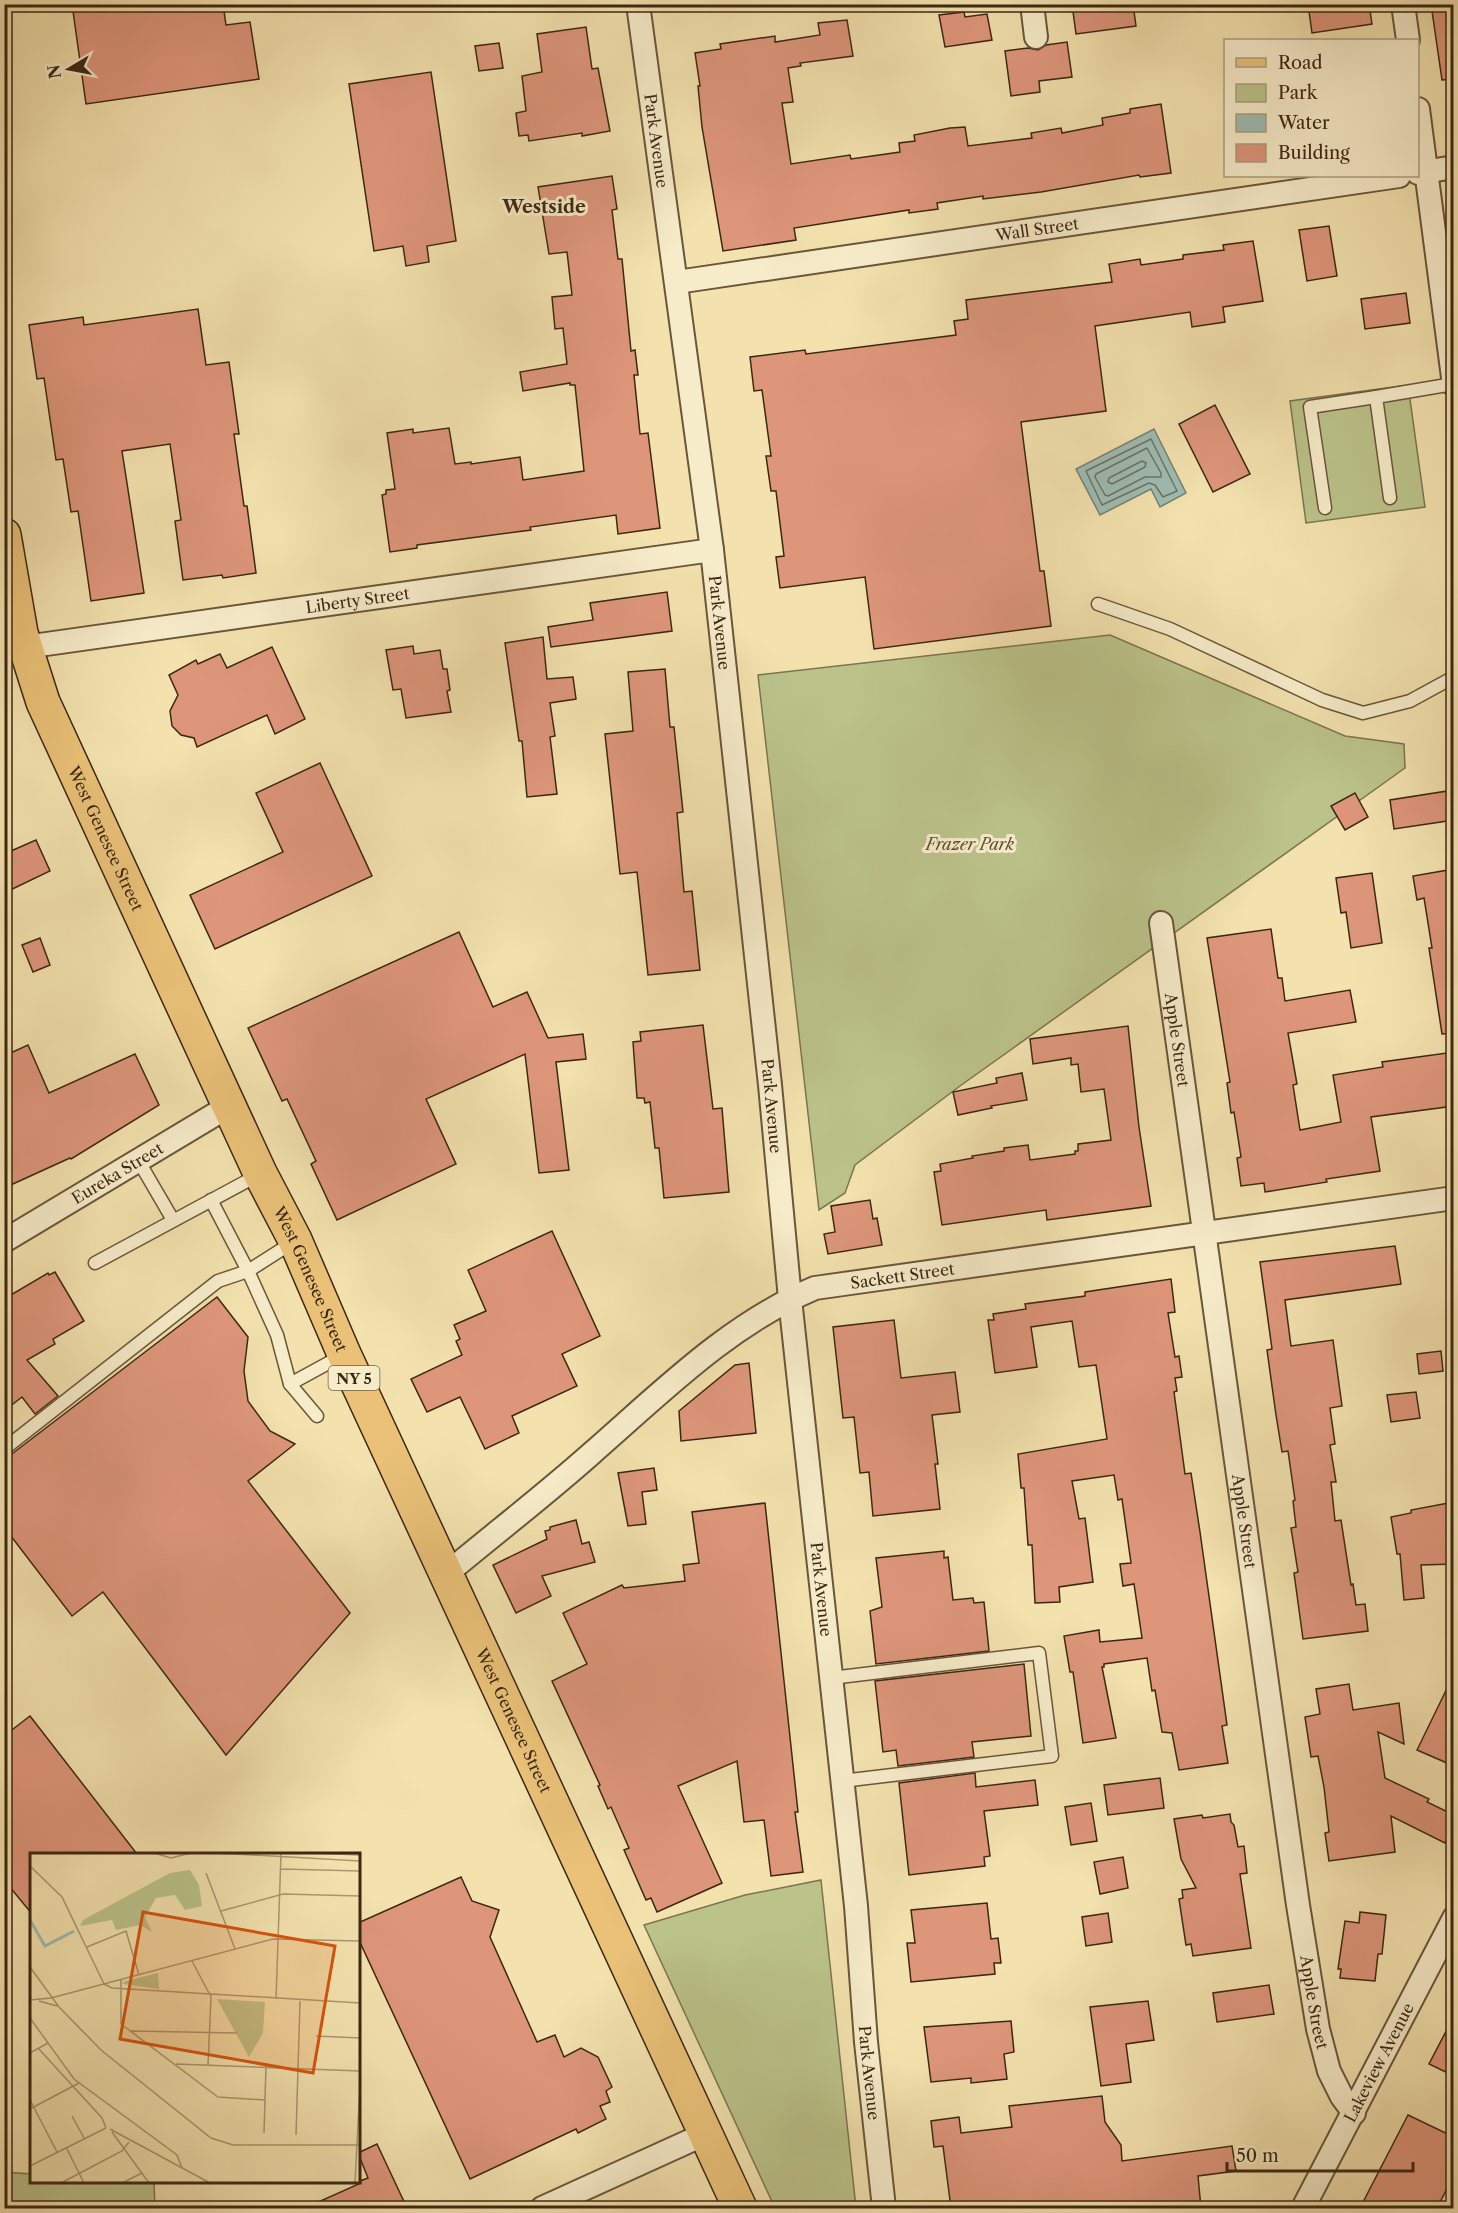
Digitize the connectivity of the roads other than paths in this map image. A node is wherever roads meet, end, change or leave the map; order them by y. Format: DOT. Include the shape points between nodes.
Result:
graph roads {
  1 [pos="638,4"];
  2 [pos="1032,4"];
  3 [pos="1403,4"];
  4 [pos="1036,37"];
  5 [pos="1408,39"];
  6 [pos="1419,125"];
  7 [pos="1454,167"];
  8 [pos="1422,172"];
  9 [pos="1392,177"];
  10 [pos="677,282"];
  11 [pos="1453,385"];
  12 [pos="1377,397"];
  13 [pos="1390,498"];
  14 [pos="1325,508"];
  15 [pos="4,535"];
  16 [pos="712,550"];
  17 [pos="1098,604"];
  18 [pos="15,649"];
  19 [pos="1454,677"];
  20 [pos="1161,923"];
  21 [pos="229,1106"];
  22 [pos="138,1160"];
  23 [pos="260,1173"];
  24 [pos="1454,1198"];
  25 [pos="211,1200"];
  26 [pos="173,1220"];
  27 [pos="1205,1232"];
  28 [pos="4,1240"];
  29 [pos="295,1240"];
  30 [pos="95,1263"];
  31 [pos="248,1271"];
  32 [pos="790,1299"];
  33 [pos="344,1354"];
  34 [pos="290,1384"];
  35 [pos="317,1416"];
  36 [pos="4,1449"];
  37 [pos="445,1575"];
  38 [pos="831,1678"];
  39 [pos="842,1781"];
  40 [pos="1454,1918"];
  41 [pos="1354,2113"];
  42 [pos="705,2134"];
  43 [pos="542,2208"];
  44 [pos="740,2208"];
  45 [pos="884,2208"];
  46 [pos="1303,2208"];
  1 -- 10 [label="street, Park Avenue"];
  2 -- 4 [label="street"];
  3 -- 5 [label="street"];
  6 -- 8 [label="street"];
  7 -- 8 [label="street"];
  8 -- 11 [label="street"];
  9 -- 10 [label="street, Wall Street"];
  10 -- 16 [label="street, Park Avenue"];
  11 -- 12 [label="lane"];
  12 -- 13 [label="lane"];
  12 -- 14 [label="lane" via="1310,407"];
  15 -- 18 [label="main road, West Genesee Street / NY 5"];
  16 -- 18 [label="street, Liberty Street"];
  16 -- 32 [label="street, Park Avenue"];
  17 -- 19 [label="lane" via="1170,629 1322,699 1364,713 1410,701"];
  18 -- 21 [label="main road, West Genesee Street / NY 5"];
  20 -- 27 [label="street, Apple Street"];
  21 -- 22 [label="street, Eureka Street"];
  21 -- 23 [label="main road, West Genesee Street / NY 5"];
  22 -- 26 [label="lane"];
  22 -- 28 [label="street, Eureka Street"];
  23 -- 25 [label="lane"];
  23 -- 29 [label="main road, West Genesee Street / NY 5"];
  24 -- 27 [label="street, Sackett Street"];
  25 -- 26 [label="lane"];
  25 -- 31 [label="lane"];
  26 -- 30 [label="lane"];
  27 -- 32 [label="street, Sackett Street" via="815,1288"];
  27 -- 41 [label="street, Apple Street" via="1318,2029 1329,2071"];
  29 -- 31 [label="lane"];
  29 -- 33 [label="main road, West Genesee Street / NY 5"];
  31 -- 34 [label="lane" via="277,1335"];
  31 -- 36 [label="lane" via="218,1281"];
  32 -- 37 [label="street, Sackett Street" via="750,1321 689,1368"];
  32 -- 38 [label="street, Park Avenue"];
  33 -- 34 [label="lane"];
  33 -- 37 [label="main road, West Genesee Street / NY 5"];
  34 -- 35 [label="lane"];
  37 -- 42 [label="main road, West Genesee Street / NY 5"];
  38 -- 39 [label="street, Park Avenue"];
  38 -- 39 [label="lane" via="1039,1653 1052,1756"];
  39 -- 45 [label="street, Park Avenue"];
  40 -- 41 [label="street, Lakeview Avenue"];
  41 -- 46 [label="street, Lakeview Avenue"];
  42 -- 43 [label="street"];
  42 -- 44 [label="main road, West Genesee Street / NY 5"];
}
